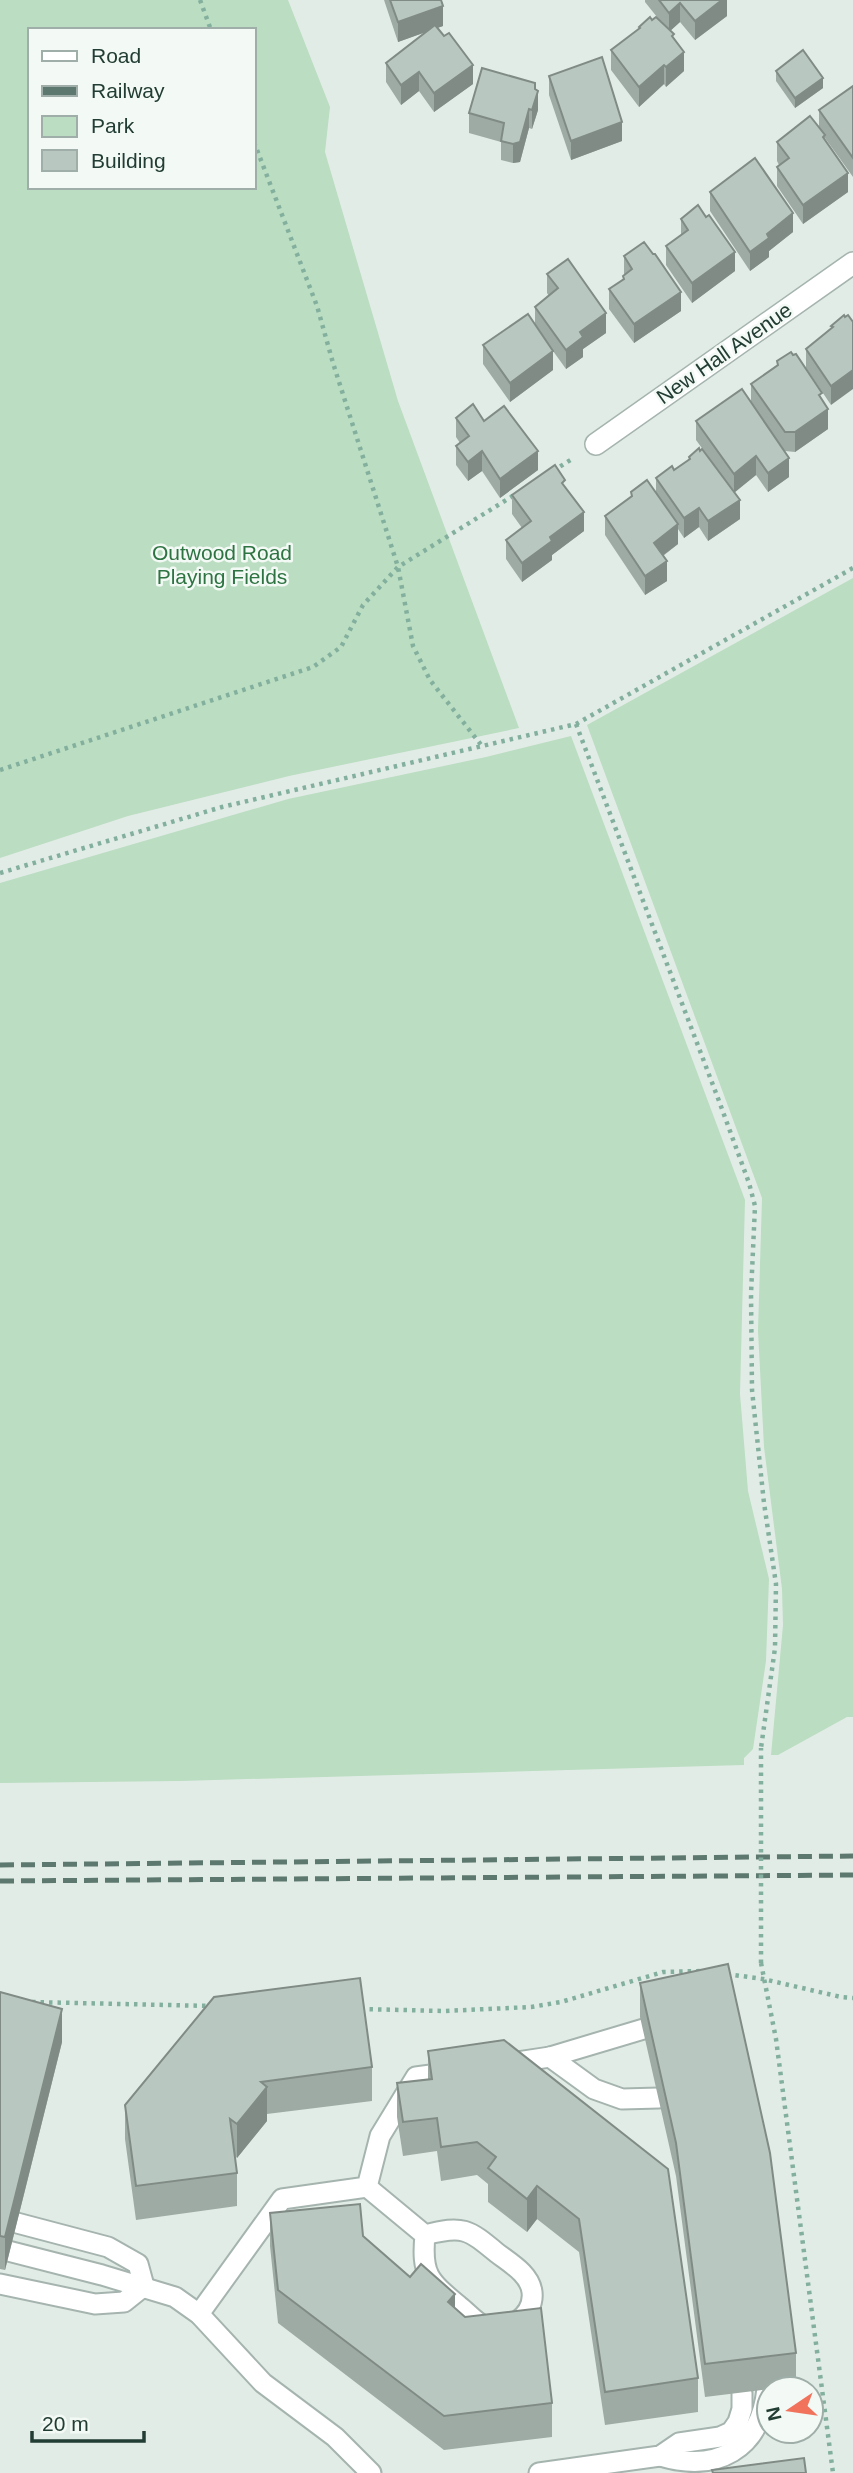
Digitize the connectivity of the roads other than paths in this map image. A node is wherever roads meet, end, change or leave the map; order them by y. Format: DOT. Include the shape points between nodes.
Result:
graph roads {
  1 [pos="853,262"];
  2 [pos="596,444"];
  3 [pos="685,2018"];
  4 [pos="550,2057"];
  5 [pos="659,2098"];
  6 [pos="367,2187"];
  7 [pos="17,2223"];
  8 [pos="425,2235"];
  9 [pos="0,2249"];
  10 [pos="0,2284"];
  11 [pos="144,2286"];
  12 [pos="199,2314"];
  13 [pos="745,2356"];
  14 [pos="742,2393"];
  15 [pos="660,2456"];
  16 [pos="371,2473"];
  17 [pos="539,2473"];
  1 -- 2 [label="street, New Hall Avenue"];
  3 -- 4 [label="lane"];
  4 -- 5 [label="lane" via="594,2089 622,2099"];
  4 -- 6 [label="lane" via="416,2077 380,2136"];
  6 -- 8 [label="lane"];
  6 -- 12 [label="lane" via="282,2199"];
  7 -- 11 [label="lane" via="107,2246 138,2264"];
  8 -- 8 [label="lane" via="446,2229 470,2231 524,2274 532,2291 523,2319 505,2327 485,2327 431,2283 422,2257"];
  9 -- 11 [label="lane"];
  10 -- 11 [label="lane" via="95,2304 124,2302"];
  11 -- 12 [label="lane" via="175,2297"];
  12 -- 16 [label="lane" via="263,2383 335,2437"];
  13 -- 15 [label="lane" via="767,2384 758,2426 747,2443 728,2455 704,2460 680,2462"];
  14 -- 15 [label="lane" via="742,2409 731,2432 679,2444"];
  15 -- 17 [label="lane"];
}
